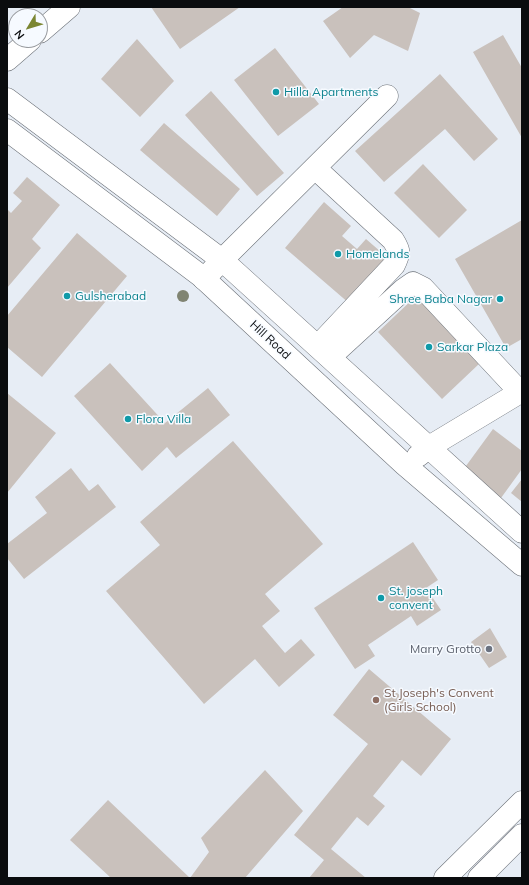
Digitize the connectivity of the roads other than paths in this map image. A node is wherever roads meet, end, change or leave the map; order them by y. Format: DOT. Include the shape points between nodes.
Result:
graph roads {
  1 [pos="69,7"];
  2 [pos="48,25"];
  3 [pos="21,48"];
  4 [pos="7,60"];
  5 [pos="387,96"];
  6 [pos="7,100"];
  7 [pos="7,130"];
  8 [pos="315,168"];
  9 [pos="222,260"];
  10 [pos="204,279"];
  11 [pos="324,352"];
  12 [pos="521,392"];
  13 [pos="429,447"];
  14 [pos="405,464"];
  15 [pos="522,532"];
  16 [pos="522,565"];
  17 [pos="522,802"];
  18 [pos="502,821"];
  19 [pos="520,837"];
  20 [pos="445,878"];
  21 [pos="479,878"];
  1 -- 2 [label="main road"];
  3 -- 4 [label="main road"];
  5 -- 8 [label="main road"];
  6 -- 9 [label="main road"];
  7 -- 10 [label="main road, Hill Road"];
  8 -- 9 [label="main road"];
  8 -- 11 [label="main road" via="393,240 399,249 394,265"];
  9 -- 10 [label="main road"];
  9 -- 11 [label="main road"];
  10 -- 14 [label="main road, Hill Road"];
  11 -- 12 [label="main road" via="413,283 423,288"];
  11 -- 13 [label="main road"];
  12 -- 13 [label="main road"];
  13 -- 14 [label="main road"];
  13 -- 15 [label="main road"];
  14 -- 16 [label="main road, Hill Road"];
  17 -- 18 [label="main road"];
  18 -- 19 [label="main road"];
  18 -- 20 [label="main road"];
  19 -- 21 [label="main road"];
}
